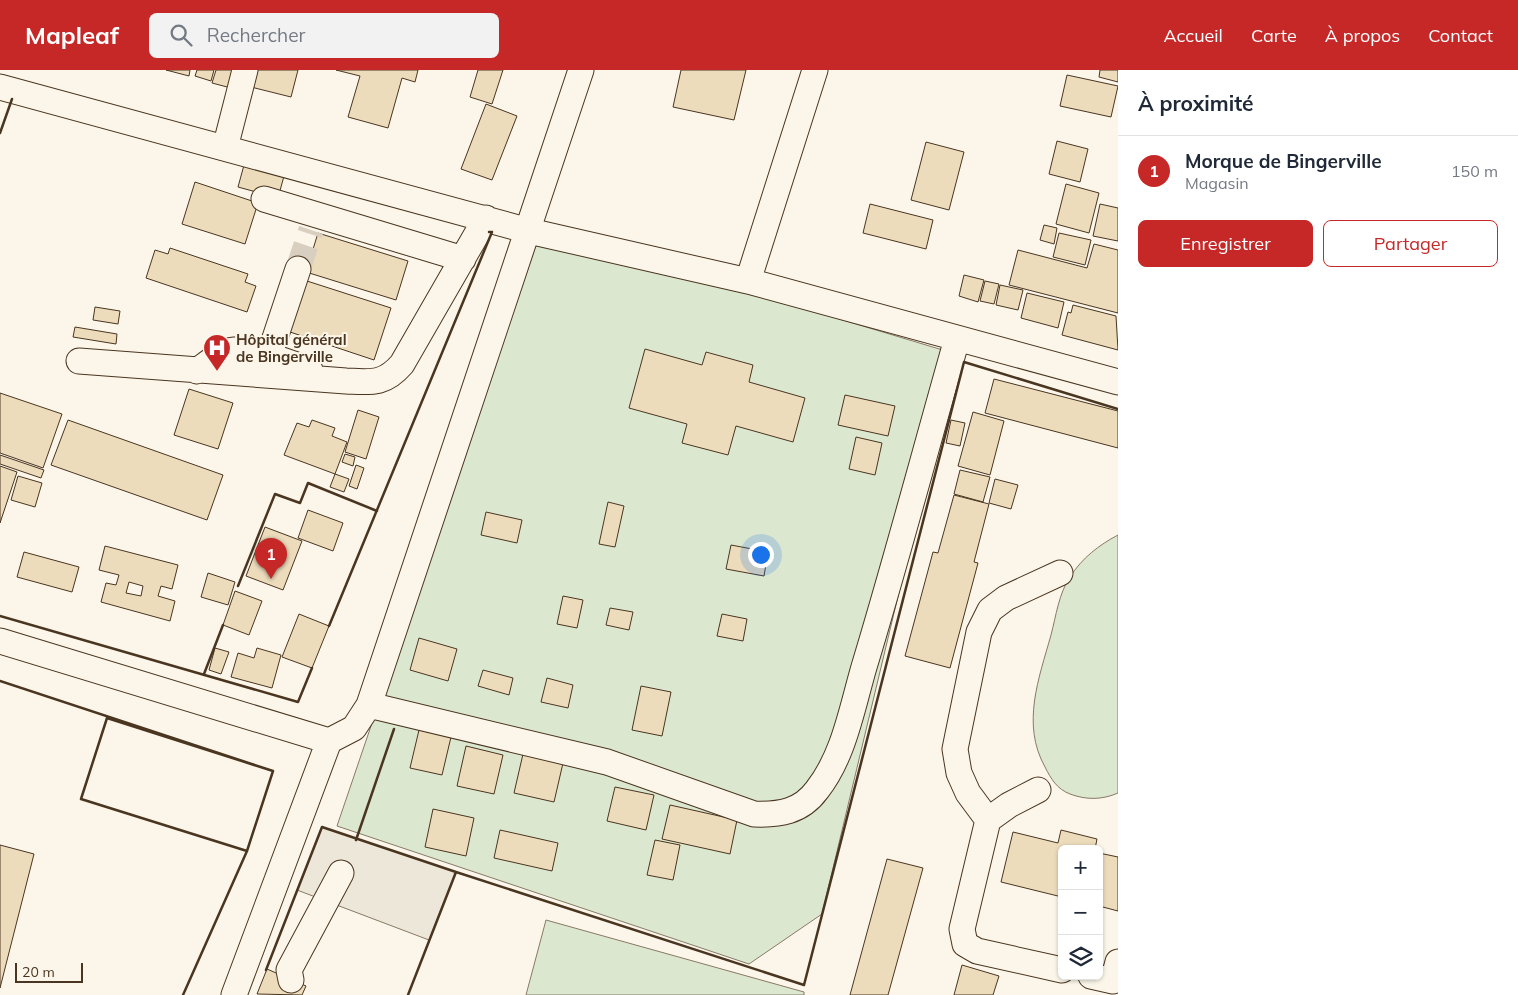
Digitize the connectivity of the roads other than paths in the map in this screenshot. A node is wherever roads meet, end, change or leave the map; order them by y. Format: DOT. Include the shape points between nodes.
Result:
graph roads {
  1 [pos="245,70"];
  2 [pos="581,70"];
  3 [pos="815,70"];
  4 [pos="0,87"];
  5 [pos="225,148"];
  6 [pos="264,199"];
  7 [pos="486,218"];
  8 [pos="529,231"];
  9 [pos="463,258"];
  10 [pos="298,269"];
  11 [pos="748,281"];
  12 [pos="957,339"];
  13 [pos="269,356"];
  14 [pos="79,361"];
  15 [pos="197,371"];
  16 [pos="346,381"];
  17 [pos="1118,382"];
  18 [pos="1060,573"];
  19 [pos="0,641"];
  20 [pos="369,705"];
  21 [pos="329,741"];
  22 [pos="1038,790"];
  23 [pos="988,820"];
  24 [pos="341,873"];
  25 [pos="1058,969"];
  26 [pos="294,982"];
  27 [pos="234,995"];
  1 -- 5 [label="street"];
  2 -- 8 [label="street"];
  3 -- 11 [label="street"];
  4 -- 5 [label="street"];
  5 -- 7 [label="street"];
  6 -- 9 [label="street" via="314,222"];
  7 -- 8 [label="street"];
  7 -- 9 [label="street"];
  8 -- 11 [label="street"];
  8 -- 20 [label="street"];
  9 -- 16 [label="street" via="395,373 375,382"];
  10 -- 13 [label="street"];
  11 -- 12 [label="street"];
  12 -- 17 [label="street"];
  12 -- 20 [label="street" via="839,750 816,792 797,809 777,815 754,814 607,762"];
  13 -- 15 [label="street" via="234,350"];
  13 -- 16 [label="street"];
  14 -- 15 [label="street"];
  15 -- 16 [label="street"];
  18 -- 23 [label="street" via="1006,598 990,610 978,632 955,749 958,773"];
  19 -- 21 [label="street"];
  20 -- 21 [label="street" via="354,728"];
  21 -- 27 [label="street"];
  22 -- 23 [label="street"];
  23 -- 25 [label="street" via="962,929 965,944 977,951"];
  24 -- 26 [label="street"];
}
